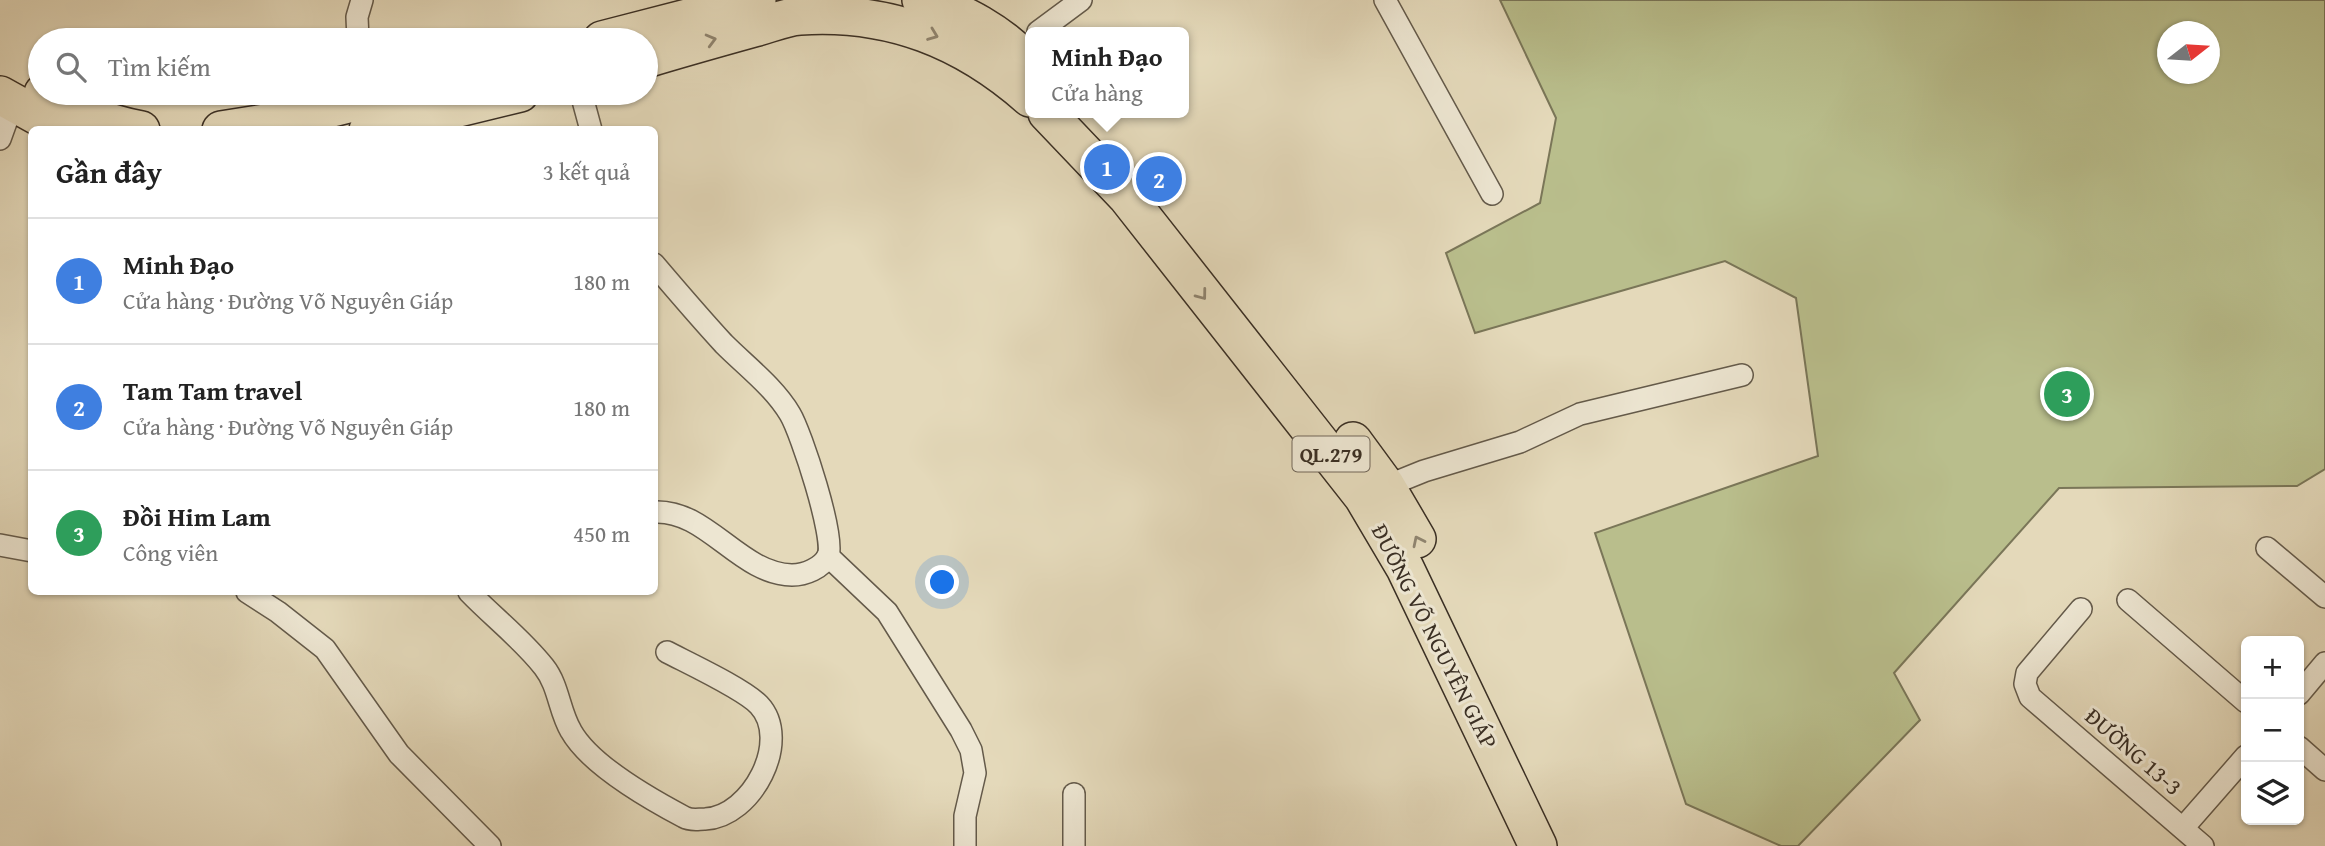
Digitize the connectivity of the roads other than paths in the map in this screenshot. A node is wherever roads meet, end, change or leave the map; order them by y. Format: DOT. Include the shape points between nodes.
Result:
graph roads {
  1 [pos="362,0"];
  2 [pos="921,0"];
  3 [pos="1081,0"];
  4 [pos="1385,0"];
  5 [pos="728,4"];
  6 [pos="1050,27"];
  7 [pos="357,28"];
  8 [pos="644,28"];
  9 [pos="1023,51"];
  10 [pos="658,56"];
  11 [pos="21,90"];
  12 [pos="36,105"];
  13 [pos="61,105"];
  14 [pos="427,105"];
  15 [pos="584,105"];
  16 [pos="372,112"];
  17 [pos="1052,118"];
  18 [pos="1085,118"];
  19 [pos="58,126"];
  20 [pos="120,126"];
  21 [pos="246,126"];
  22 [pos="590,126"];
  23 [pos="0,139"];
  24 [pos="1492,194"];
  25 [pos="658,269"];
  26 [pos="1742,375"];
  27 [pos="1374,491"];
  28 [pos="658,513"];
  29 [pos="0,545"];
  30 [pos="2267,548"];
  31 [pos="28,550"];
  32 [pos="828,556"];
  33 [pos="256,595"];
  34 [pos="472,595"];
  35 [pos="2325,597"];
  36 [pos="2128,600"];
  37 [pos="275,601"];
  38 [pos="2081,608"];
  39 [pos="667,652"];
  40 [pos="2325,663"];
  41 [pos="2304,688"];
  42 [pos="2243,699"];
  43 [pos="2304,751"];
  44 [pos="2241,762"];
  45 [pos="2325,770"];
  46 [pos="1074,793"];
  47 [pos="2183,828"];
  48 [pos="490,846"];
  49 [pos="965,846"];
  50 [pos="1074,846"];
  51 [pos="1538,846"];
  52 [pos="1563,846"];
  53 [pos="2203,846"];
  1 -- 7 [label="street"];
  2 -- 9 [label="highway" via="974,21"];
  3 -- 6 [label="street"];
  4 -- 24 [label="street"];
  5 -- 8 [label="highway"];
  10 -- 9 [label="highway, one-way" via="799,16 882,21 958,45"];
  11 -- 23 [label="street"];
  12 -- 19 [label="highway"];
  13 -- 20 [label="highway"];
  14 -- 16 [label="highway"];
  15 -- 22 [label="street"];
  16 -- 21 [label="highway"];
  17 -- 27 [label="highway, ĐƯỜNG VÕ NGUYÊN GIÁP / QL.279, one-way" via="1127,197"];
  18 -- 27 [label="highway, ĐƯỜNG VÕ NGUYÊN GIÁP / QL.279" via="1142,179"];
  25 -- 32 [label="street" via="790,414 830,537"];
  26 -- 27 [label="street" via="1594,410 1520,442"];
  27 -- 51 [label="highway, ĐƯỜNG VÕ NGUYÊN GIÁP / QL.279" via="1405,568"];
  52 -- 27 [label="highway, ĐƯỜNG VÕ NGUYÊN GIÁP / QL.279, one-way" via="1419,542"];
  28 -- 32 [label="street" via="688,519 735,552 791,575 813,571"];
  29 -- 31 [label="street"];
  30 -- 35 [label="street"];
  32 -- 49 [label="street" via="887,612 971,750 975,773 965,816"];
  33 -- 37 [label="street"];
  34 -- 39 [label="street" via="546,670 581,746 688,820 714,818 741,806 756,788 766,766 770,731 760,706"];
  36 -- 42 [label="street"];
  37 -- 48 [label="street" via="325,649 399,754"];
  38 -- 47 [label="street, ĐƯỜNG 13-3" via="2027,673 2030,697"];
  40 -- 41 [label="street"];
  43 -- 45 [label="street"];
  44 -- 47 [label="street"];
  46 -- 50 [label="street"];
  47 -- 53 [label="street, ĐƯỜNG 13-3"];
}
